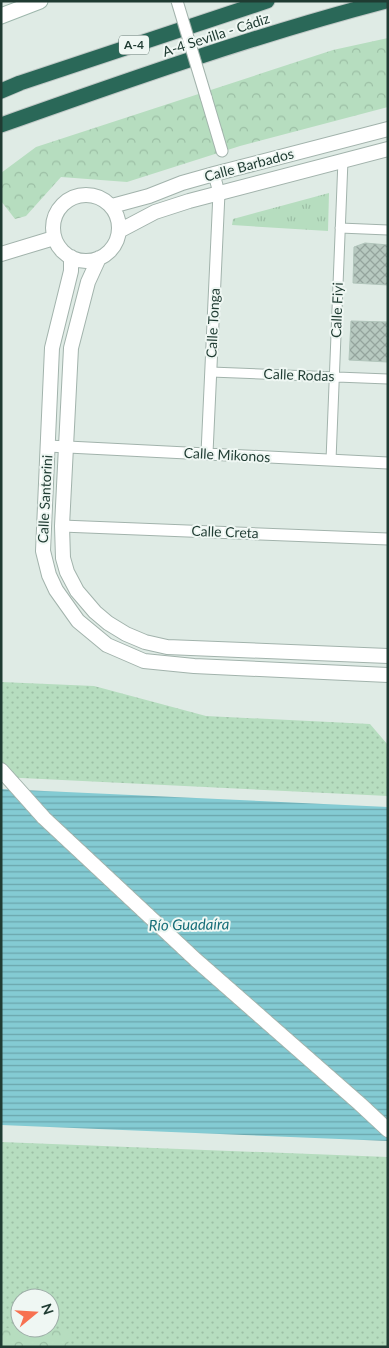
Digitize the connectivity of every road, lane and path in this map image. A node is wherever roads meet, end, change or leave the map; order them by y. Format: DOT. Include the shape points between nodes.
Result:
graph roads {
  1 [pos="40,1"];
  2 [pos="177,1"];
  3 [pos="267,1"];
  4 [pos="386,1"];
  5 [pos="1,16"];
  6 [pos="1,91"];
  7 [pos="1,125"];
  8 [pos="388,129"];
  9 [pos="388,149"];
  10 [pos="222,151"];
  11 [pos="343,160"];
  12 [pos="214,174"];
  13 [pos="218,193"];
  14 [pos="112,206"];
  15 [pos="340,228"];
  16 [pos="388,230"];
  17 [pos="119,231"];
  18 [pos="54,238"];
  19 [pos="1,254"];
  20 [pos="71,257"];
  21 [pos="99,258"];
  22 [pos="211,372"];
  23 [pos="334,377"];
  24 [pos="388,379"];
  25 [pos="48,446"];
  26 [pos="66,447"];
  27 [pos="207,454"];
  28 [pos="331,460"];
  29 [pos="388,463"];
  30 [pos="62,526"];
  31 [pos="388,539"];
  32 [pos="388,656"];
  33 [pos="388,675"];
  34 [pos="6,775"];
  35 [pos="388,1130"];
  1 -- 5 [label="main road"];
  2 -- 10 [label="street, bridge"];
  3 -- 6 [label="highway, A-4 Sevilla - Cádiz / A-4"];
  4 -- 7 [label="highway, A-4 Sevilla - Cádiz / A-4" via="229,47"];
  8 -- 12 [label="street, Calle Barbados"];
  9 -- 11 [label="street, Calle Barbados"];
  11 -- 13 [label="street, Calle Barbados"];
  11 -- 15 [label="street, Calle Fiyi"];
  12 -- 13 [label="street, Calle Tonga"];
  12 -- 14 [label="street, Calle Barbados"];
  13 -- 17 [label="street, Calle Barbados" via="155,212"];
  13 -- 22 [label="street, Calle Tonga"];
  14 -- 17 [label="street"];
  14 -- 18 [label="street" via="92,194 70,198 55,215"];
  15 -- 16 [label="street"];
  15 -- 23 [label="street, Calle Fiyi"];
  17 -- 21 [label="street" via="114,245"];
  18 -- 19 [label="street"];
  18 -- 20 [label="street"];
  20 -- 21 [label="street" via="84,261"];
  20 -- 25 [label="street, Calle Santorini" via="71,271 52,348"];
  21 -- 26 [label="street, Calle Santorini" via="88,282 71,348"];
  22 -- 23 [label="street, Calle Rodas"];
  22 -- 27 [label="street, Calle Tonga"];
  23 -- 24 [label="street, Calle Rodas"];
  23 -- 28 [label="street, Calle Fiyi"];
  25 -- 26 [label="street, Calle Mikonos"];
  25 -- 33 [label="street, Calle Santorini" via="43,551 49,575 78,621 107,645 144,662"];
  26 -- 27 [label="street, Calle Mikonos"];
  26 -- 30 [label="street, Calle Santorini"];
  27 -- 28 [label="street, Calle Mikonos"];
  28 -- 29 [label="street, Calle Mikonos"];
  30 -- 31 [label="street, Calle Creta"];
  30 -- 32 [label="street, Calle Santorini" via="63,558 77,591 108,624 145,642 167,647"];
  34 -- 35 [label="street" via="44,818 196,960"];
}
